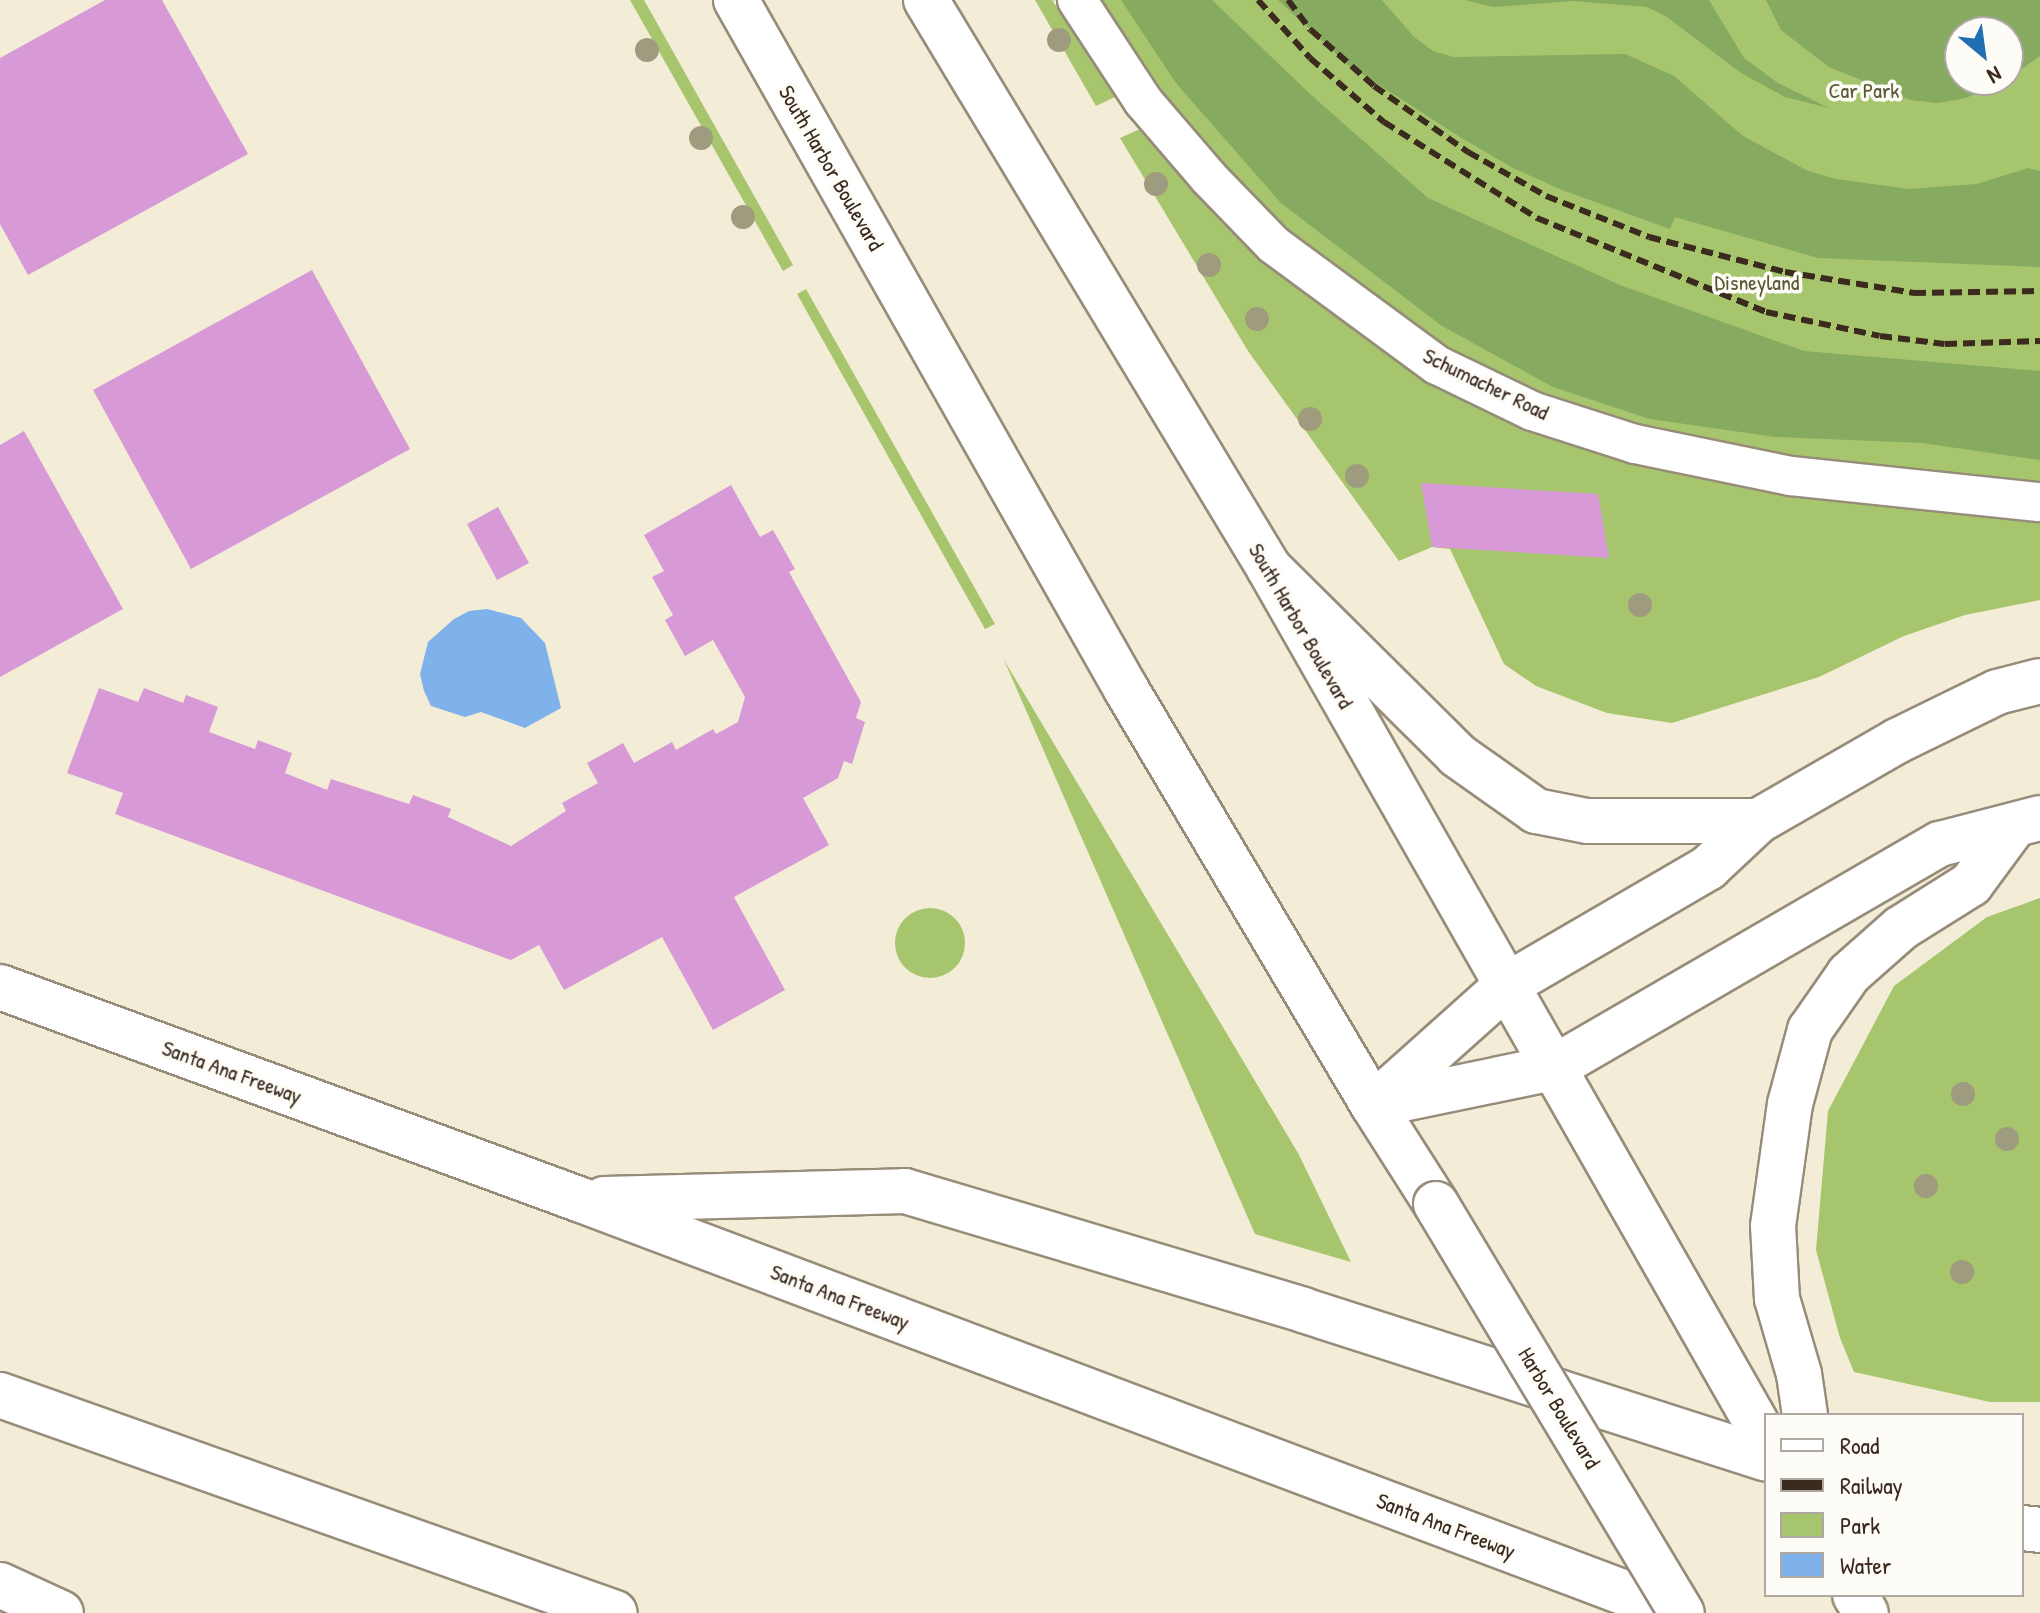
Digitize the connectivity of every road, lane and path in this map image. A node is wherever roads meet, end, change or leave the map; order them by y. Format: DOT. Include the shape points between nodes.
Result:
graph roads {
  1 [pos="736,0"];
  2 [pos="926,0"];
  3 [pos="1077,0"];
  4 [pos="2040,502"];
  5 [pos="1269,568"];
  6 [pos="2040,681"];
  7 [pos="1758,821"];
  8 [pos="2027,823"];
  9 [pos="1507,985"];
  10 [pos="0,987"];
  11 [pos="1553,1068"];
  12 [pos="1373,1105"];
  13 [pos="581,1200"];
  14 [pos="1436,1204"];
  15 [pos="0,1395"];
  16 [pos="1805,1413"];
  17 [pos="1764,1437"];
  18 [pos="1764,1458"];
  19 [pos="0,1585"];
  20 [pos="61,1613"];
  21 [pos="615,1613"];
  22 [pos="1680,1613"];
  1 -- 12 [label="main road, South Harbor Boulevard" via="1126,689"];
  2 -- 5 [label="main road, South Harbor Boulevard"];
  3 -- 4 [label="lane, Schumacher Road" via="1143,101 1274,245 1437,365 1532,411 1635,444 1791,476"];
  5 -- 7 [label="main road" via="1457,755 1536,811 1587,821"];
  5 -- 9 [label="main road, South Harbor Boulevard"];
  6 -- 7 [label="main road" via="1997,692 1897,741"];
  7 -- 9 [label="main road" via="1708,868"];
  8 -- 11 [label="main road" via="1940,844"];
  8 -- 16 [label="main road" via="1971,884 1901,928 1849,974 1810,1030 1790,1104 1773,1226 1777,1299"];
  9 -- 11 [label="main road, South Harbor Boulevard"];
  9 -- 12 [label="main road"];
  10 -- 13 [label="main road, Santa Ana Freeway"];
  11 -- 12 [label="main road"];
  11 -- 17 [label="main road, South Harbor Boulevard"];
  12 -- 14 [label="main road, South Harbor Boulevard"];
  13 -- 18 [label="main road" via="905,1191 1303,1310"];
  13 -- 22 [label="main road, Santa Ana Freeway"];
  14 -- 22 [label="main road, Harbor Boulevard, bridge"];
  15 -- 21 [label="main road"];
  19 -- 20 [label="main road"];
}
